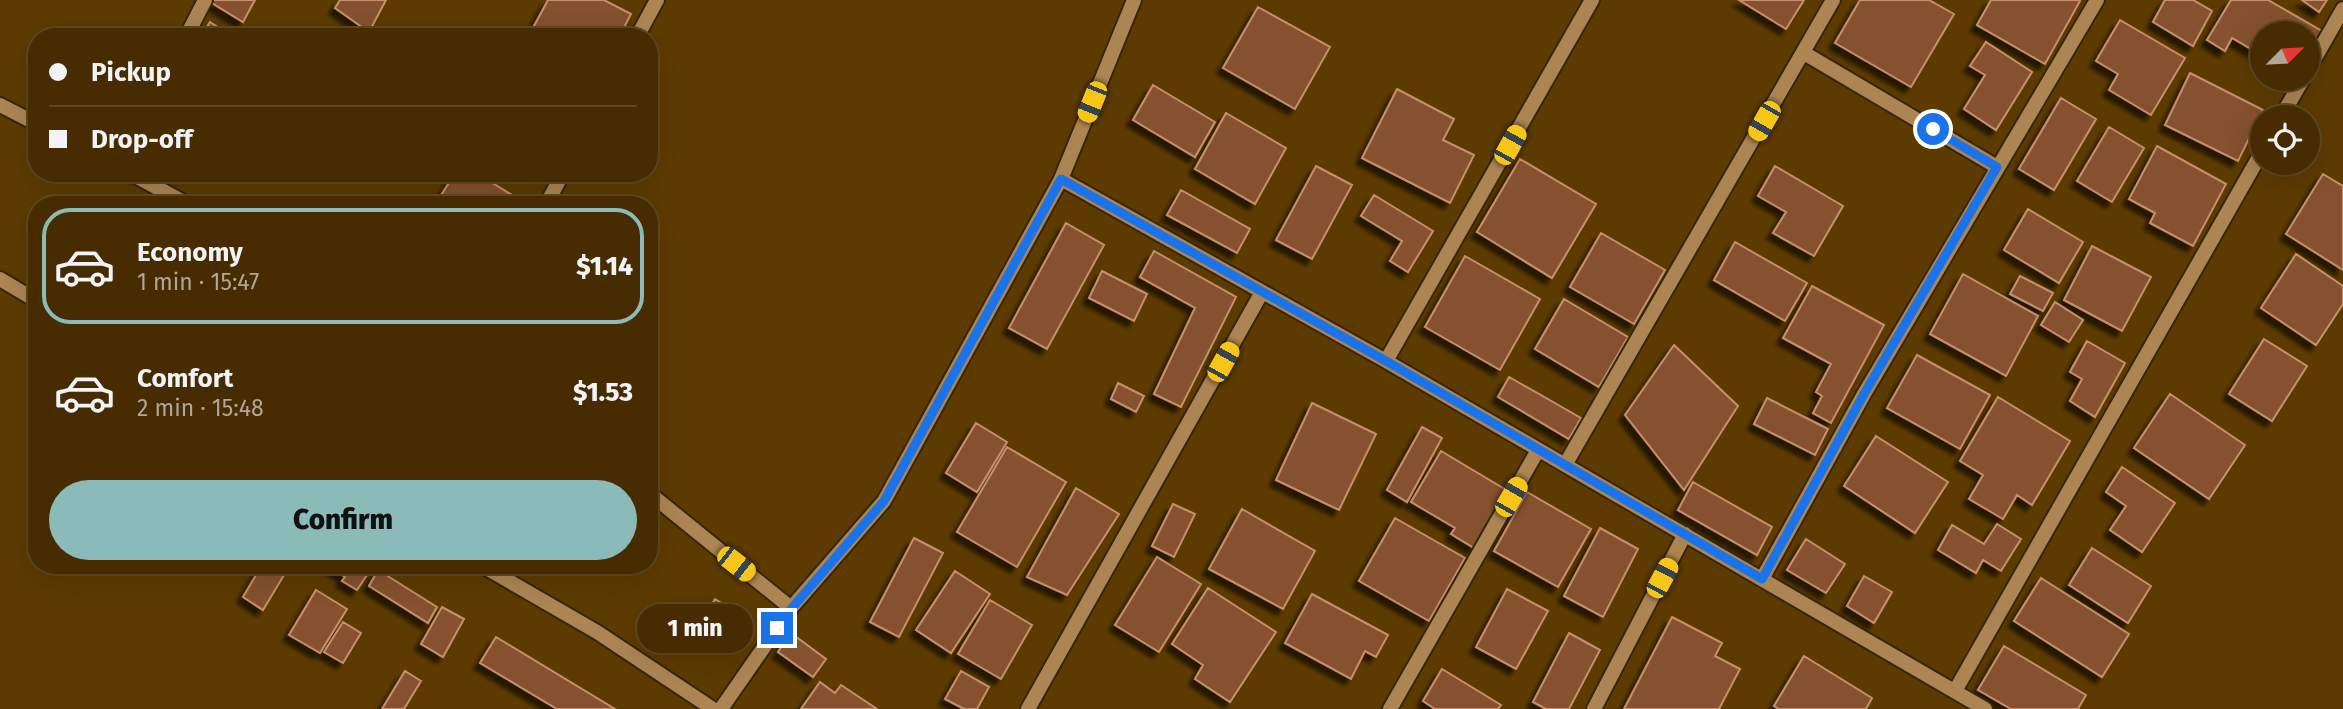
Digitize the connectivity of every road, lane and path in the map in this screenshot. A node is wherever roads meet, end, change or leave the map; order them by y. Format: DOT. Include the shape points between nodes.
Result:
graph roads {
  1 [pos="205,0"];
  2 [pos="657,0"];
  3 [pos="1134,0"];
  4 [pos="1592,0"];
  5 [pos="1833,0"];
  6 [pos="2096,0"];
  7 [pos="2343,9"];
  8 [pos="191,28"];
  9 [pos="642,28"];
  10 [pos="2320,49"];
  11 [pos="1804,52"];
  12 [pos="0,105"];
  13 [pos="28,119"];
  14 [pos="1997,167"];
  15 [pos="2250,173"];
  16 [pos="1061,179"];
  17 [pos="147,182"];
  18 [pos="172,196"];
  19 [pos="0,279"];
  20 [pos="1262,292"];
  21 [pos="28,296"];
  22 [pos="1386,361"];
  23 [pos="1538,450"];
  24 [pos="1565,465"];
  25 [pos="658,500"];
  26 [pos="1685,534"];
  27 [pos="497,574"];
  28 [pos="1762,579"];
  29 [pos="792,608"];
  30 [pos="1955,691"];
  31 [pos="713,709"];
  32 [pos="721,709"];
  33 [pos="1028,709"];
  34 [pos="1391,709"];
  35 [pos="1594,709"];
  36 [pos="1985,709"];
  1 -- 8 [label="street"];
  2 -- 9 [label="street"];
  3 -- 16 [label="street"];
  4 -- 22 [label="street"];
  5 -- 11 [label="street"];
  6 -- 14 [label="street"];
  7 -- 10 [label="street"];
  11 -- 14 [label="street"];
  11 -- 24 [label="street"];
  12 -- 13 [label="street"];
  14 -- 28 [label="street"];
  15 -- 30 [label="street"];
  16 -- 20 [label="street"];
  16 -- 29 [label="street" via="884,501"];
  17 -- 18 [label="street"];
  19 -- 21 [label="street"];
  20 -- 22 [label="street"];
  20 -- 33 [label="street"];
  22 -- 23 [label="street"];
  23 -- 24 [label="street"];
  23 -- 34 [label="street"];
  24 -- 26 [label="street"];
  25 -- 29 [label="street"];
  26 -- 28 [label="street"];
  26 -- 35 [label="street"];
  27 -- 31 [label="street" via="597,632"];
  28 -- 30 [label="street"];
  29 -- 32 [label="street"];
  30 -- 36 [label="street"];
}
